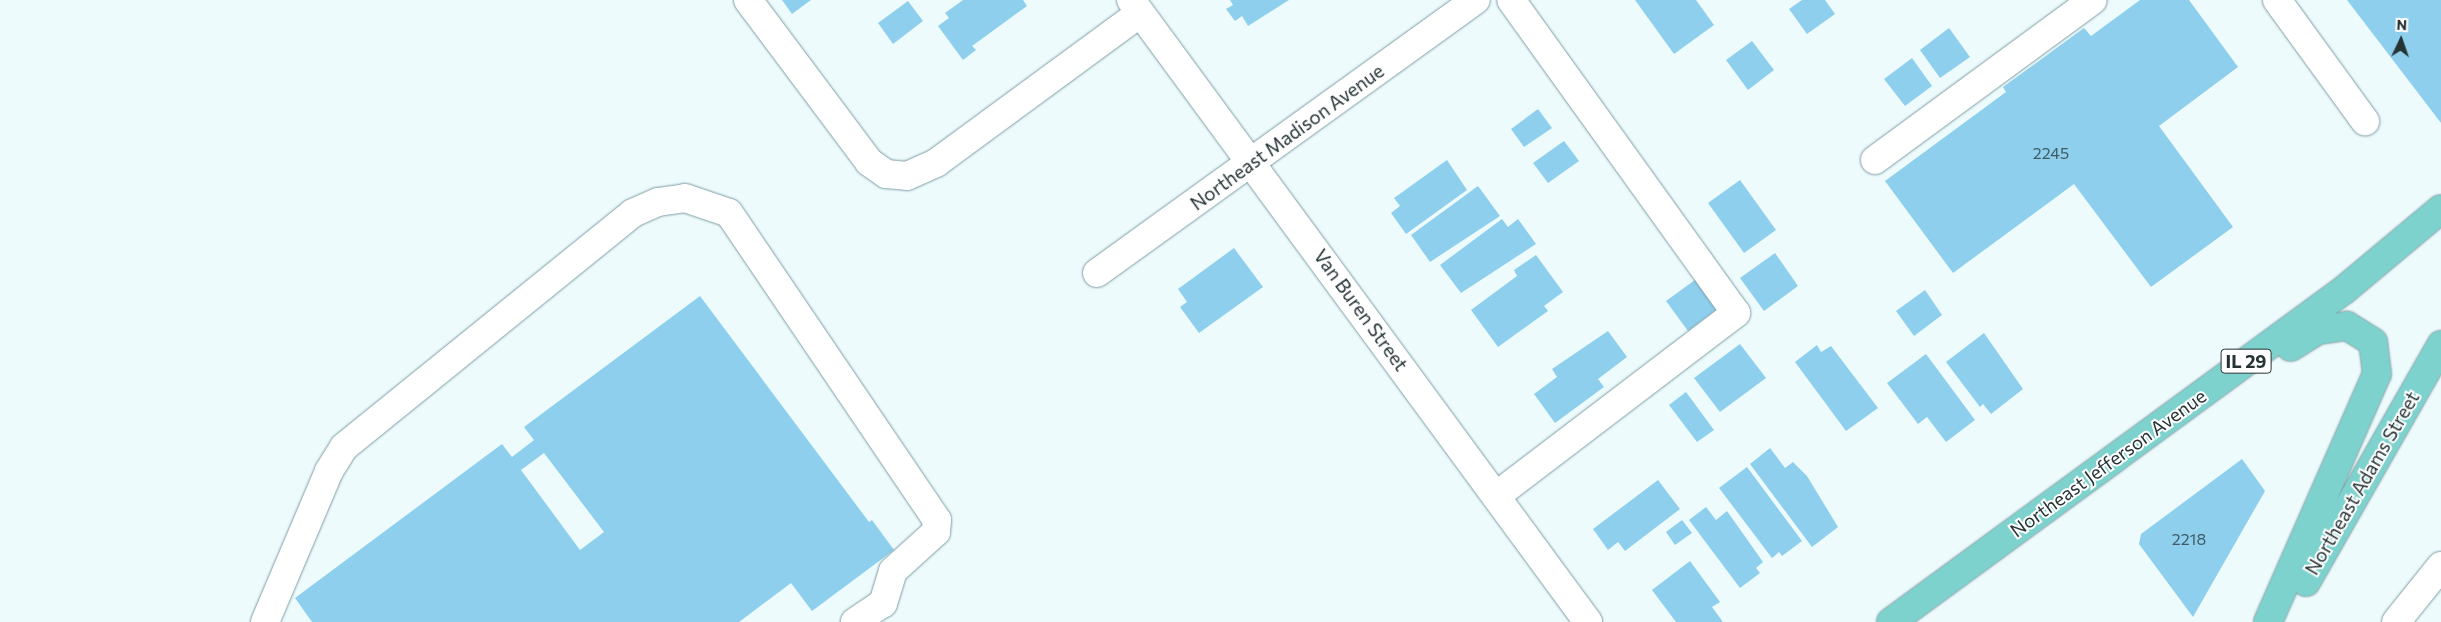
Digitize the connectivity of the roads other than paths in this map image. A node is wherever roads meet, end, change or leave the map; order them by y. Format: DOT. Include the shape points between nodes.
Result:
graph roads {
  1 [pos="748,0"];
  2 [pos="1476,0"];
  3 [pos="1511,0"];
  4 [pos="2093,0"];
  5 [pos="2277,0"];
  6 [pos="1136,6"];
  7 [pos="2365,121"];
  8 [pos="1875,160"];
  9 [pos="1254,162"];
  10 [pos="2441,209"];
  11 [pos="1097,273"];
  12 [pos="2441,345"];
  13 [pos="1496,496"];
  14 [pos="2047,507"];
  15 [pos="2441,566"];
  16 [pos="265,622"];
  17 [pos="855,622"];
  18 [pos="1588,622"];
  19 [pos="1891,622"];
  20 [pos="2268,622"];
  21 [pos="2282,622"];
  22 [pos="2396,622"];
  1 -- 6 [label="street" via="869,162 886,174 907,176 936,163"];
  2 -- 9 [label="street, Northeast Madison Avenue"];
  3 -- 13 [label="street" via="1736,313"];
  4 -- 8 [label="street"];
  5 -- 7 [label="street"];
  6 -- 9 [label="street, Van Buren Street"];
  9 -- 11 [label="street, Northeast Madison Avenue"];
  9 -- 13 [label="street, Van Buren Street"];
  10 -- 14 [label="main road, Northeast Jefferson Avenue / IL 29" via="2344,290"];
  12 -- 21 [label="main road, Northeast Adams Street"];
  13 -- 18 [label="street, Van Buren Street"];
  14 -- 19 [label="main road, Northeast Jefferson Avenue / IL 29"];
  14 -- 20 [label="main road" via="2318,330 2336,326 2360,332 2372,342 2378,355 2377,374"];
  15 -- 22 [label="street"];
  16 -- 17 [label="street" via="329,471 355,436 633,213 658,202 685,198 729,213 936,520 936,532 893,571 883,603"];
}
